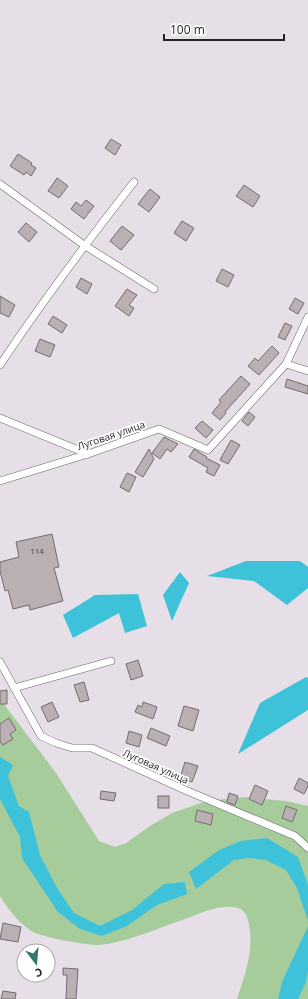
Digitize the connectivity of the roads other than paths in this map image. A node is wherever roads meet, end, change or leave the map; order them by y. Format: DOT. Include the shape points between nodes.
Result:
graph roads {
  1 [pos="134,182"];
  2 [pos="0,184"];
  3 [pos="84,245"];
  4 [pos="154,289"];
  5 [pos="308,317"];
  6 [pos="286,364"];
  7 [pos="0,365"];
  8 [pos="308,371"];
  9 [pos="0,418"];
  10 [pos="88,454"];
  11 [pos="0,481"];
  12 [pos="111,661"];
  13 [pos="0,662"];
  14 [pos="14,688"];
  15 [pos="308,848"];
  1 -- 3 [label="street"];
  2 -- 3 [label="street"];
  3 -- 4 [label="street"];
  3 -- 7 [label="street"];
  5 -- 6 [label="street, Луговая улица"];
  6 -- 8 [label="street"];
  6 -- 10 [label="street, Луговая улица" via="208,450 160,429"];
  9 -- 10 [label="street"];
  10 -- 11 [label="street, Луговая улица"];
  12 -- 14 [label="street"];
  13 -- 14 [label="street, Луговая улица"];
  14 -- 15 [label="street, Луговая улица" via="41,736 72,748 92,748 295,836"];
}
